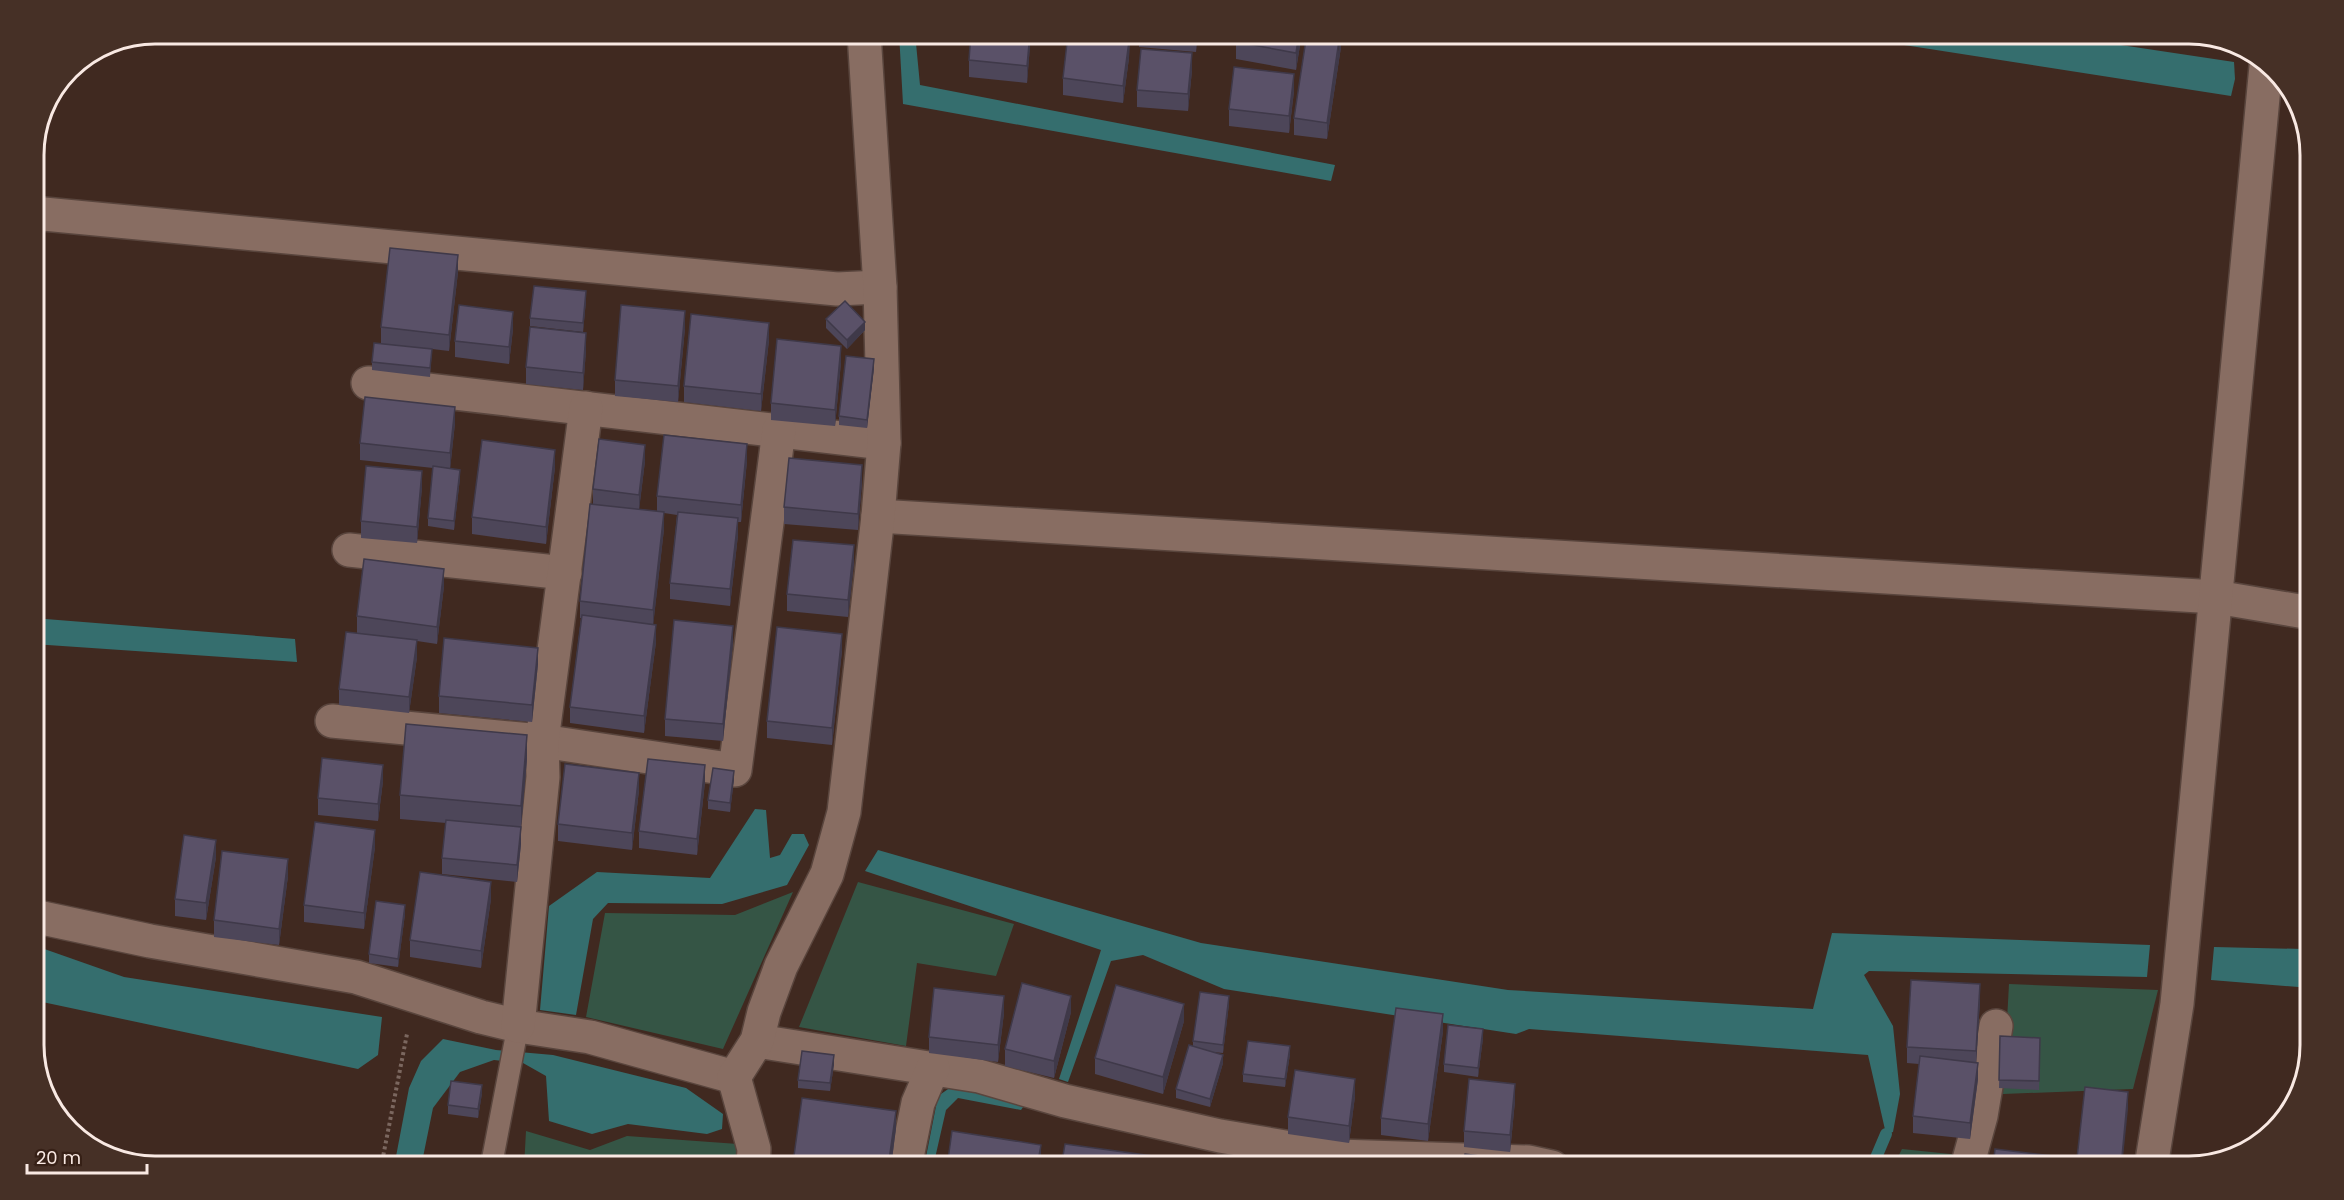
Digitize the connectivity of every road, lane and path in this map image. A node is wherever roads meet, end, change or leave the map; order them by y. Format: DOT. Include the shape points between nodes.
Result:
graph roads {
  1 [pos="865,44"];
  2 [pos="2265,73"];
  3 [pos="44,214"];
  4 [pos="880,287"];
  5 [pos="368,383"];
  6 [pos="586,408"];
  7 [pos="779,430"];
  8 [pos="884,443"];
  9 [pos="878,516"];
  10 [pos="349,549"];
  11 [pos="565,573"];
  12 [pos="2216,597"];
  13 [pos="2300,611"];
  14 [pos="332,721"];
  15 [pos="542,741"];
  16 [pos="44,918"];
  17 [pos="415,995"];
  18 [pos="518,1026"];
  19 [pos="1996,1026"];
  20 [pos="757,1041"];
  21 [pos="933,1068"];
  22 [pos="734,1077"];
  23 [pos="383,1156"];
  24 [pos="493,1156"];
  25 [pos="754,1156"];
  26 [pos="907,1156"];
  27 [pos="1378,1156"];
  28 [pos="1970,1156"];
  29 [pos="2153,1156"];
  1 -- 4 [label="street"];
  2 -- 12 [label="street"];
  3 -- 4 [label="street" via="837,289"];
  4 -- 8 [label="street"];
  5 -- 6 [label="street"];
  6 -- 7 [label="street"];
  6 -- 11 [label="street"];
  7 -- 8 [label="street"];
  7 -- 15 [label="street" via="735,771"];
  8 -- 9 [label="street"];
  9 -- 12 [label="street"];
  9 -- 20 [label="street" via="844,812 826,874 781,966"];
  10 -- 11 [label="street"];
  11 -- 15 [label="street"];
  12 -- 13 [label="street"];
  12 -- 29 [label="street" via="2177,1004"];
  14 -- 15 [label="street"];
  15 -- 18 [label="street" via="543,777"];
  16 -- 17 [label="street" via="356,977"];
  17 -- 18 [label="street"];
  17 -- 23 [label="path"];
  18 -- 22 [label="street" via="590,1037"];
  18 -- 24 [label="lane"];
  19 -- 28 [label="street"];
  20 -- 21 [label="street"];
  20 -- 22 [label="street"];
  21 -- 26 [label="street" via="918,1103"];
  21 -- 27 [label="street" via="980,1076 1065,1101 1220,1136 1328,1154"];
  22 -- 25 [label="street"];
}
